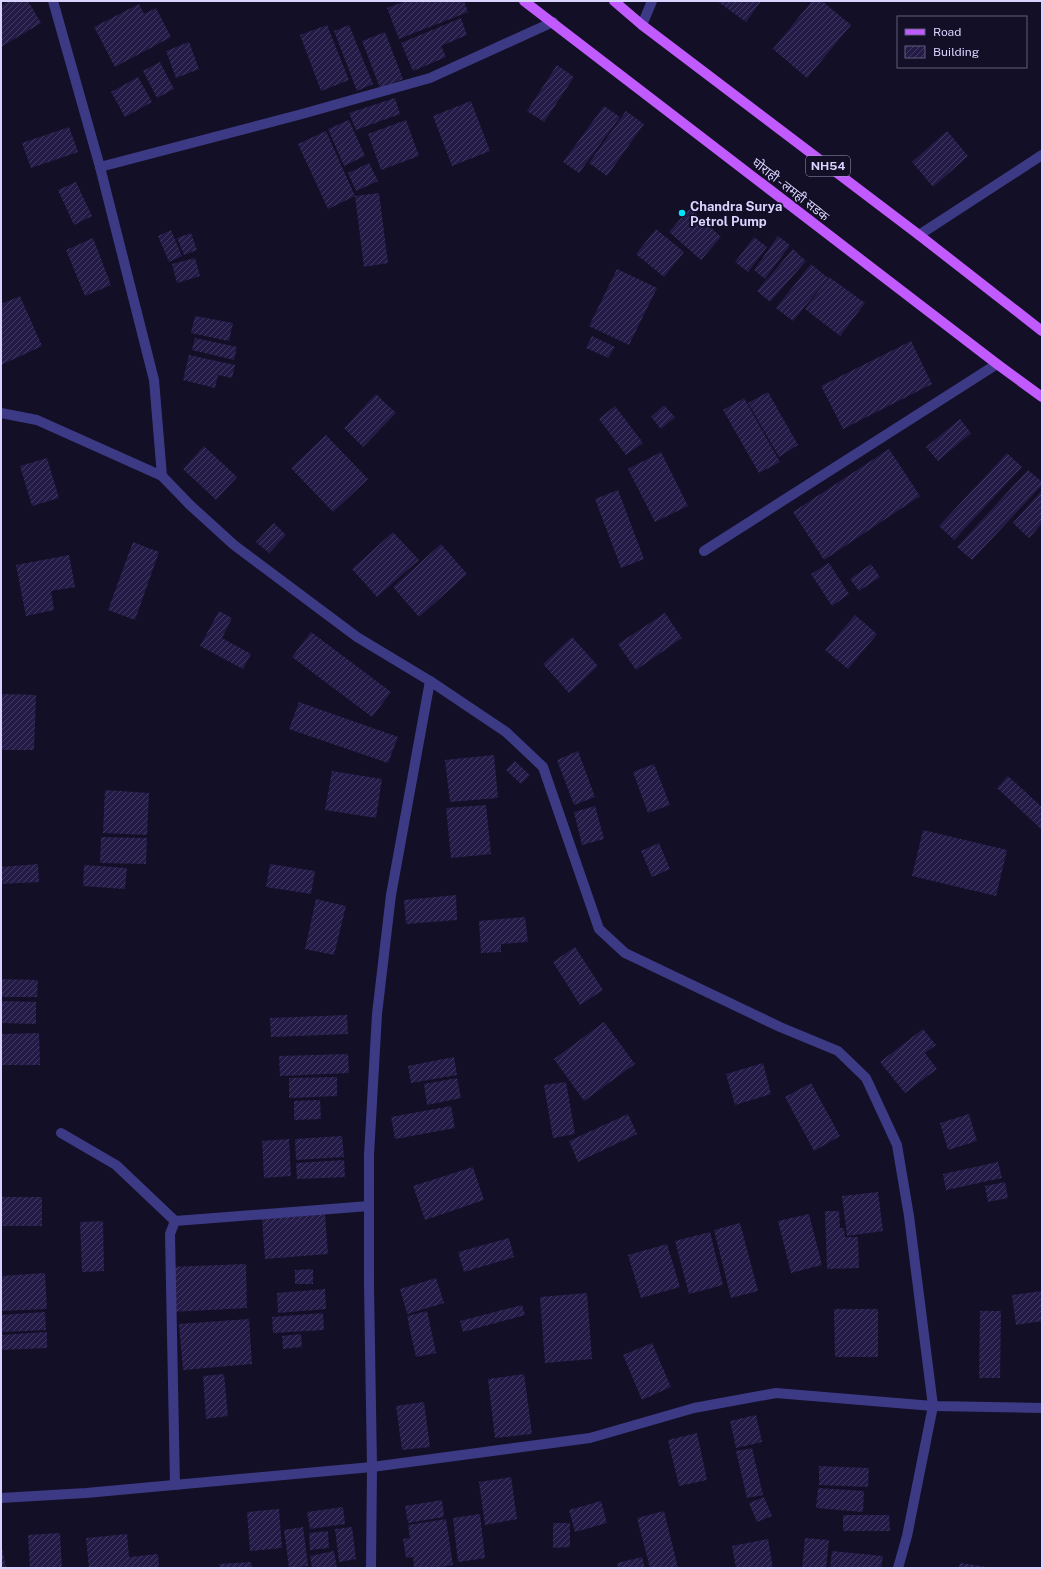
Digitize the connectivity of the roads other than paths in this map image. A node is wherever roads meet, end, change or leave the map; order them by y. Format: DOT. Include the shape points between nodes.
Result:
graph roads {
  1 [pos="53,1"];
  2 [pos="524,1"];
  3 [pos="614,1"];
  4 [pos="652,1"];
  5 [pos="553,22"];
  6 [pos="642,25"];
  7 [pos="1042,155"];
  8 [pos="100,167"];
  9 [pos="919,235"];
  10 [pos="1042,331"];
  11 [pos="997,364"];
  12 [pos="1042,398"];
  13 [pos="1,413"];
  14 [pos="162,476"];
  15 [pos="704,551"];
  16 [pos="430,681"];
  17 [pos="61,1133"];
  18 [pos="369,1206"];
  19 [pos="175,1221"];
  20 [pos="933,1406"];
  21 [pos="1042,1408"];
  22 [pos="372,1467"];
  23 [pos="175,1485"];
  24 [pos="1,1498"];
  25 [pos="371,1568"];
  26 [pos="898,1568"];
  1 -- 8 [label="street"];
  2 -- 5 [label="main road, घोराही - लमही सडक"];
  3 -- 6 [label="main road, NH54"];
  4 -- 6 [label="street"];
  5 -- 8 [label="street" via="430,78"];
  5 -- 11 [label="main road, घोराही - लमही सडक"];
  6 -- 9 [label="main road, NH54"];
  7 -- 9 [label="street"];
  8 -- 14 [label="street" via="154,380"];
  9 -- 10 [label="main road, NH54"];
  11 -- 12 [label="main road, घोराही - लमही सडक"];
  11 -- 15 [label="street"];
  13 -- 14 [label="street" via="37,420"];
  14 -- 16 [label="street" via="234,545 357,637"];
  16 -- 18 [label="street" via="391,895 378,998"];
  16 -- 20 [label="street" via="506,732 543,767 598,929 625,953 780,1027 838,1051 866,1078 897,1145 909,1216"];
  17 -- 19 [label="street" via="116,1165"];
  18 -- 19 [label="street"];
  18 -- 22 [label="street"];
  19 -- 23 [label="street" via="170,1234"];
  20 -- 21 [label="street"];
  20 -- 22 [label="street" via="776,1393 694,1408 590,1438"];
  20 -- 26 [label="street" via="907,1536"];
  22 -- 23 [label="street"];
  22 -- 25 [label="street"];
  23 -- 24 [label="street"];
}
